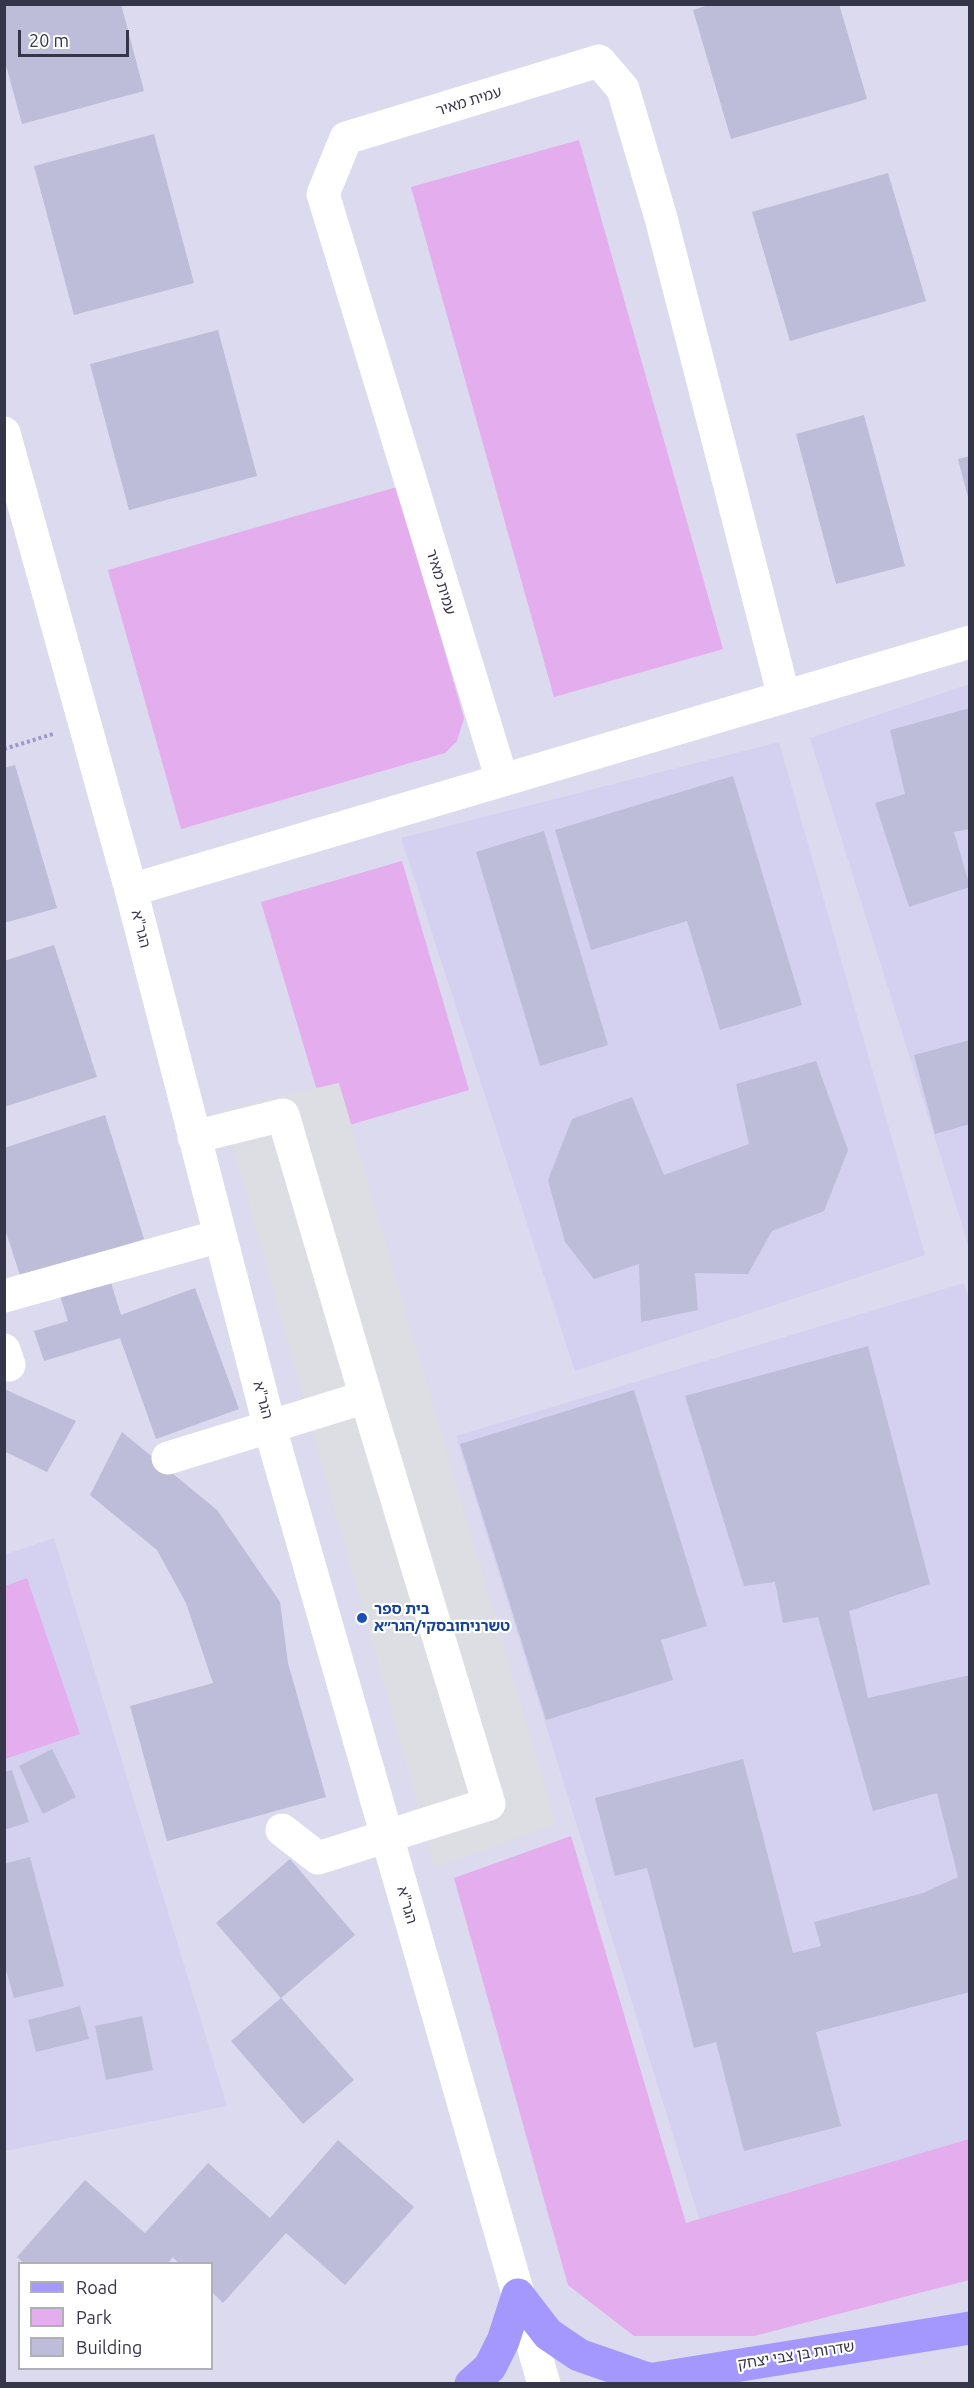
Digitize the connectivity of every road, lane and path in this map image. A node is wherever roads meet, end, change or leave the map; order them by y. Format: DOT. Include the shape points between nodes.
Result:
graph roads {
  1 [pos="4,433"];
  2 [pos="969,642"];
  3 [pos="784,697"];
  4 [pos="83,724"];
  5 [pos="4,749"];
  6 [pos="502,780"];
  7 [pos="131,890"];
  8 [pos="194,1137"];
  9 [pos="220,1236"];
  10 [pos="4,1296"];
  11 [pos="366,1397"];
  12 [pos="270,1428"];
  13 [pos="168,1458"];
  14 [pos="282,1830"];
  15 [pos="388,1836"];
  16 [pos="518,2295"];
  17 [pos="969,2328"];
  18 [pos="636,2381"];
  19 [pos="471,2384"];
  20 [pos="543,2384"];
  1 -- 4 [label="street, הגר\"א"];
  2 -- 3 [label="street"];
  3 -- 6 [label="street"];
  3 -- 6 [label="street, עמית מאיר" via="661,218 623,89 599,62 346,138 323,194"];
  4 -- 5 [label="path"];
  4 -- 7 [label="street, הגר\"א"];
  6 -- 7 [label="street"];
  7 -- 8 [label="street, הגר\"א"];
  8 -- 9 [label="street, הגר\"א"];
  8 -- 11 [label="street" via="284,1115"];
  9 -- 10 [label="street"];
  9 -- 12 [label="street, הגר\"א"];
  11 -- 12 [label="street"];
  11 -- 15 [label="street" via="489,1804"];
  12 -- 13 [label="street, הגר\"א"];
  12 -- 15 [label="street, הגר\"א"];
  14 -- 15 [label="street" via="318,1858"];
  15 -- 16 [label="street, הגר\"א"];
  16 -- 18 [label="main road" via="548,2334 579,2355"];
  16 -- 19 [label="main road" via="490,2367"];
  16 -- 20 [label="street, הגר\"א"];
  17 -- 18 [label="main road, שדרות בן צבי יצחק"];
}
